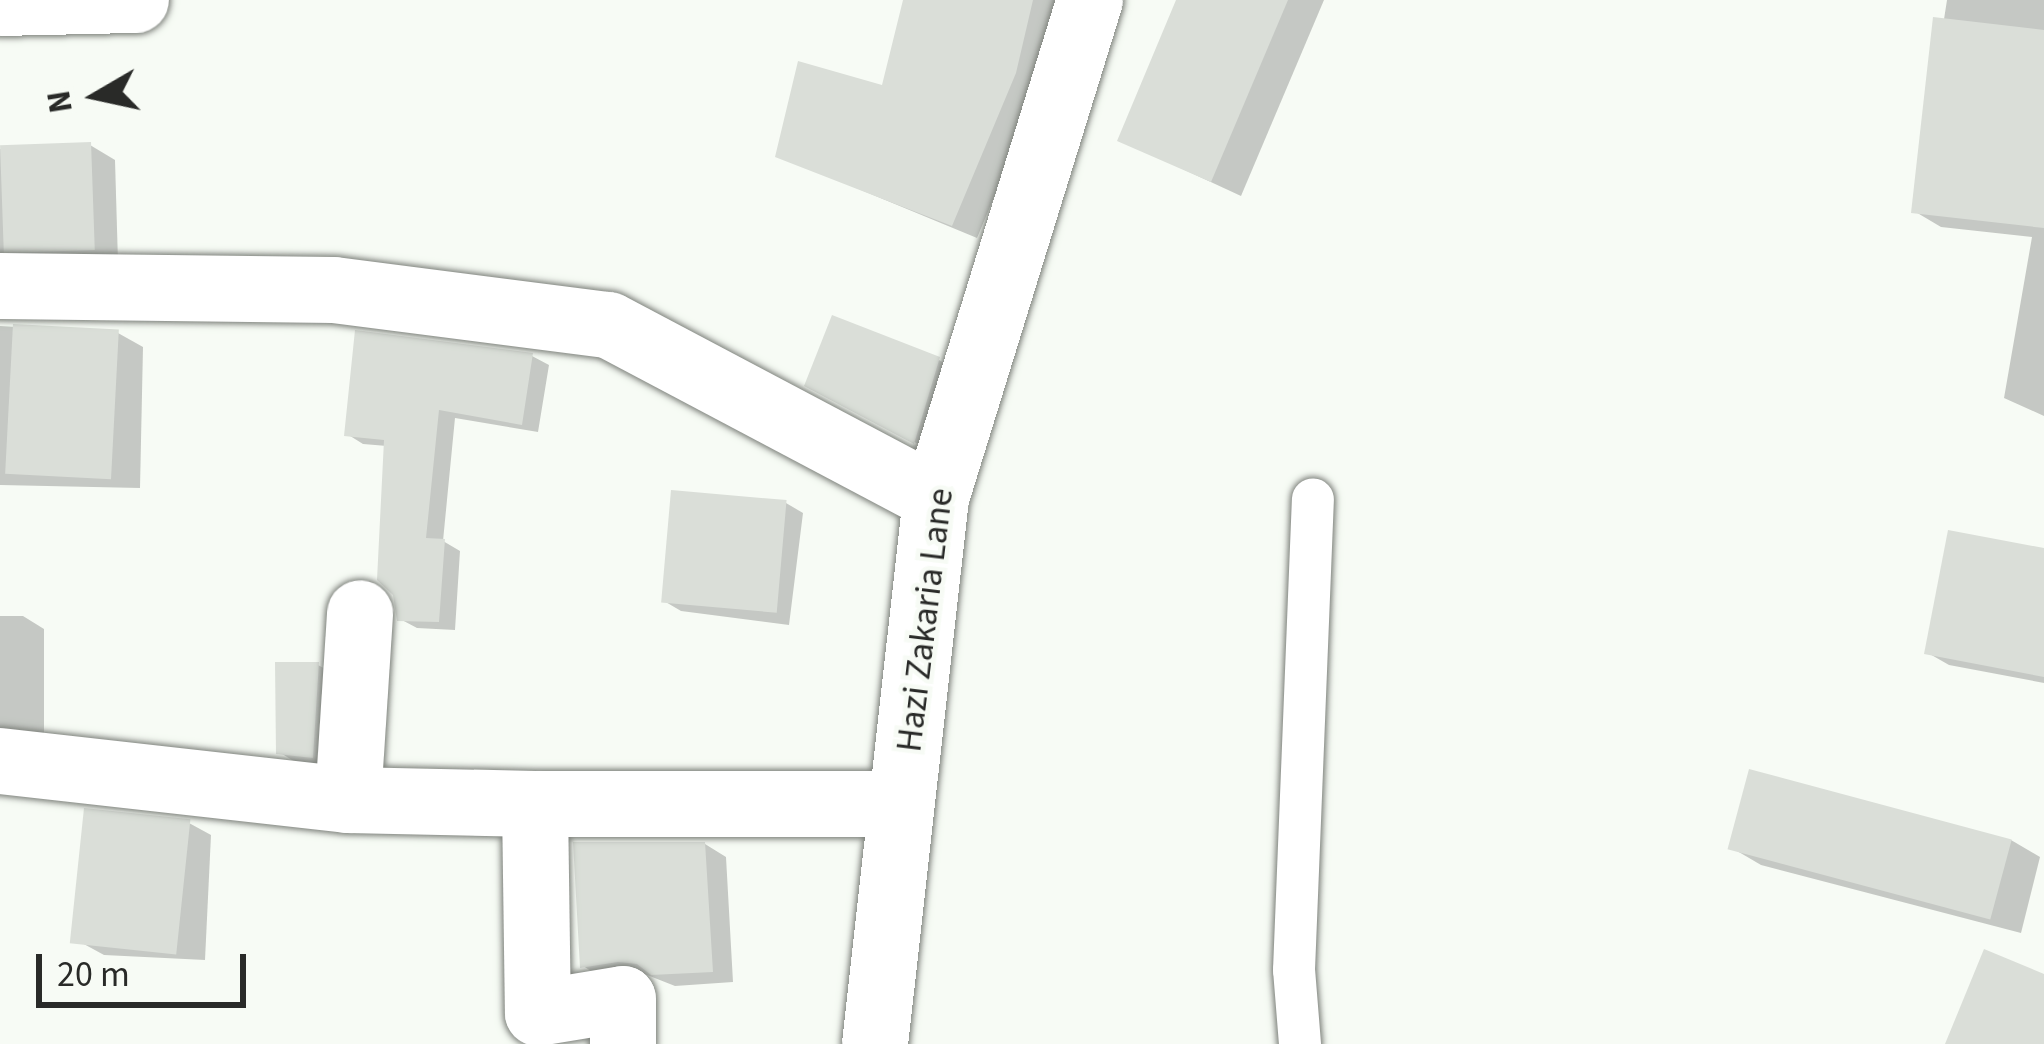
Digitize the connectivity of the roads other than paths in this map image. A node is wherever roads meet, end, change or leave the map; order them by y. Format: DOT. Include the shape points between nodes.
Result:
graph roads {
  1 [pos="136,0"];
  2 [pos="1090,0"];
  3 [pos="0,3"];
  4 [pos="0,286"];
  5 [pos="936,498"];
  6 [pos="1313,499"];
  7 [pos="360,613"];
  8 [pos="0,761"];
  9 [pos="348,800"];
  10 [pos="535,803"];
  11 [pos="901,804"];
  12 [pos="623,1044"];
  13 [pos="875,1044"];
  14 [pos="1300,1044"];
  1 -- 3 [label="street"];
  2 -- 5 [label="street, Hazi Zakaria Lane"];
  4 -- 5 [label="street" via="334,290 609,325"];
  5 -- 11 [label="street, Hazi Zakaria Lane"];
  6 -- 14 [label="lane" via="1294,970"];
  7 -- 9 [label="street"];
  8 -- 9 [label="street"];
  9 -- 10 [label="street"];
  10 -- 11 [label="street"];
  10 -- 12 [label="street" via="538,1013 623,999"];
  11 -- 13 [label="street, Hazi Zakaria Lane"];
}
